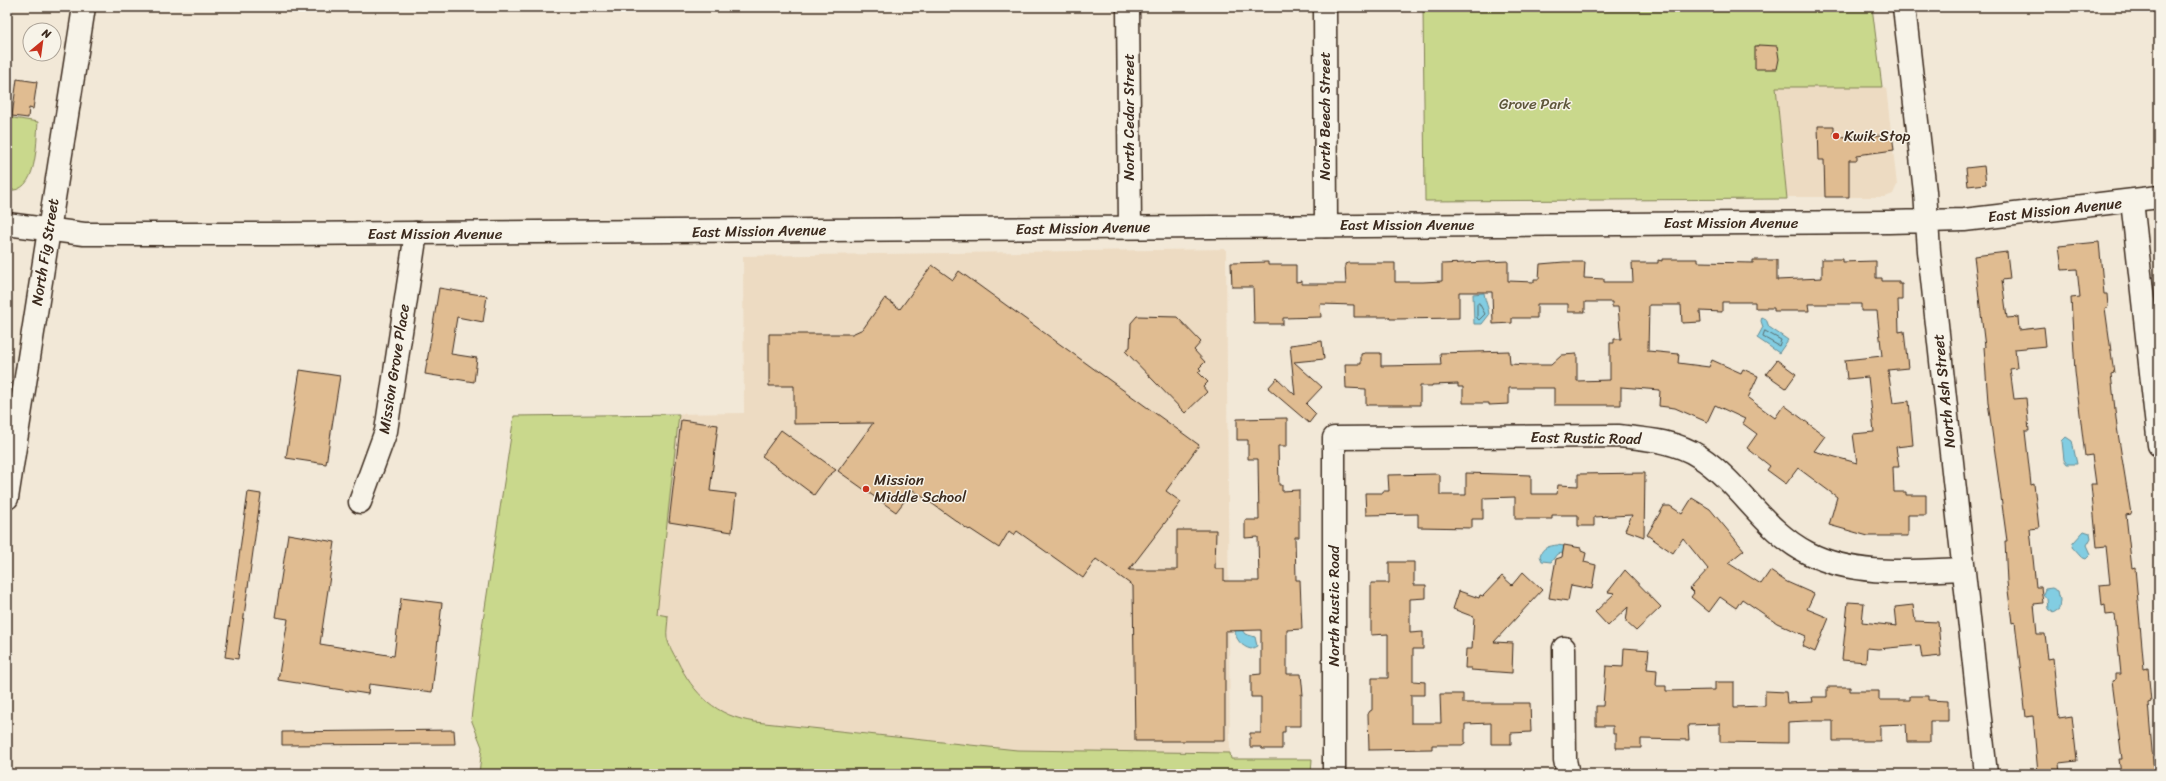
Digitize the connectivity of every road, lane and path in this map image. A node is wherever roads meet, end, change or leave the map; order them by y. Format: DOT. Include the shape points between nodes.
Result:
graph roads {
  1 [pos="84,7"];
  2 [pos="1128,7"];
  3 [pos="1325,7"];
  4 [pos="1904,7"];
  5 [pos="2159,197"];
  6 [pos="2132,201"];
  7 [pos="1927,221"];
  8 [pos="7,224"];
  9 [pos="1326,226"];
  10 [pos="1130,227"];
  11 [pos="49,229"];
  12 [pos="416,233"];
  13 [pos="1334,438"];
  14 [pos="2159,445"];
  15 [pos="7,498"];
  16 [pos="360,502"];
  17 [pos="1964,569"];
  18 [pos="1564,648"];
  19 [pos="1334,774"];
  20 [pos="1568,774"];
  21 [pos="1986,774"];
  1 -- 11 [label="main road, North Fig Street"];
  2 -- 10 [label="main road, North Cedar Street"];
  3 -- 9 [label="main road, North Beech Street"];
  4 -- 7 [label="main road, North Ash Street"];
  5 -- 6 [label="main road, East Mission Avenue"];
  6 -- 7 [label="main road, East Mission Avenue" via="1964,220"];
  6 -- 14 [label="main road"];
  7 -- 9 [label="main road, East Mission Avenue"];
  7 -- 17 [label="main road, North Ash Street"];
  8 -- 11 [label="main road, East Mission Avenue"];
  9 -- 10 [label="main road, East Mission Avenue"];
  10 -- 12 [label="main road, East Mission Avenue"];
  11 -- 12 [label="main road, East Mission Avenue" via="92,234"];
  11 -- 15 [label="main road, North Fig Street"];
  12 -- 16 [label="main road, Mission Grove Place" via="386,431"];
  13 -- 17 [label="main road, East Rustic Road" via="1644,438 1670,444 1699,456 1720,472 1784,539 1826,561 1861,569"];
  13 -- 19 [label="main road, North Rustic Road"];
  17 -- 21 [label="main road, North Ash Street"];
  18 -- 20 [label="main road" via="1565,760"];
}
